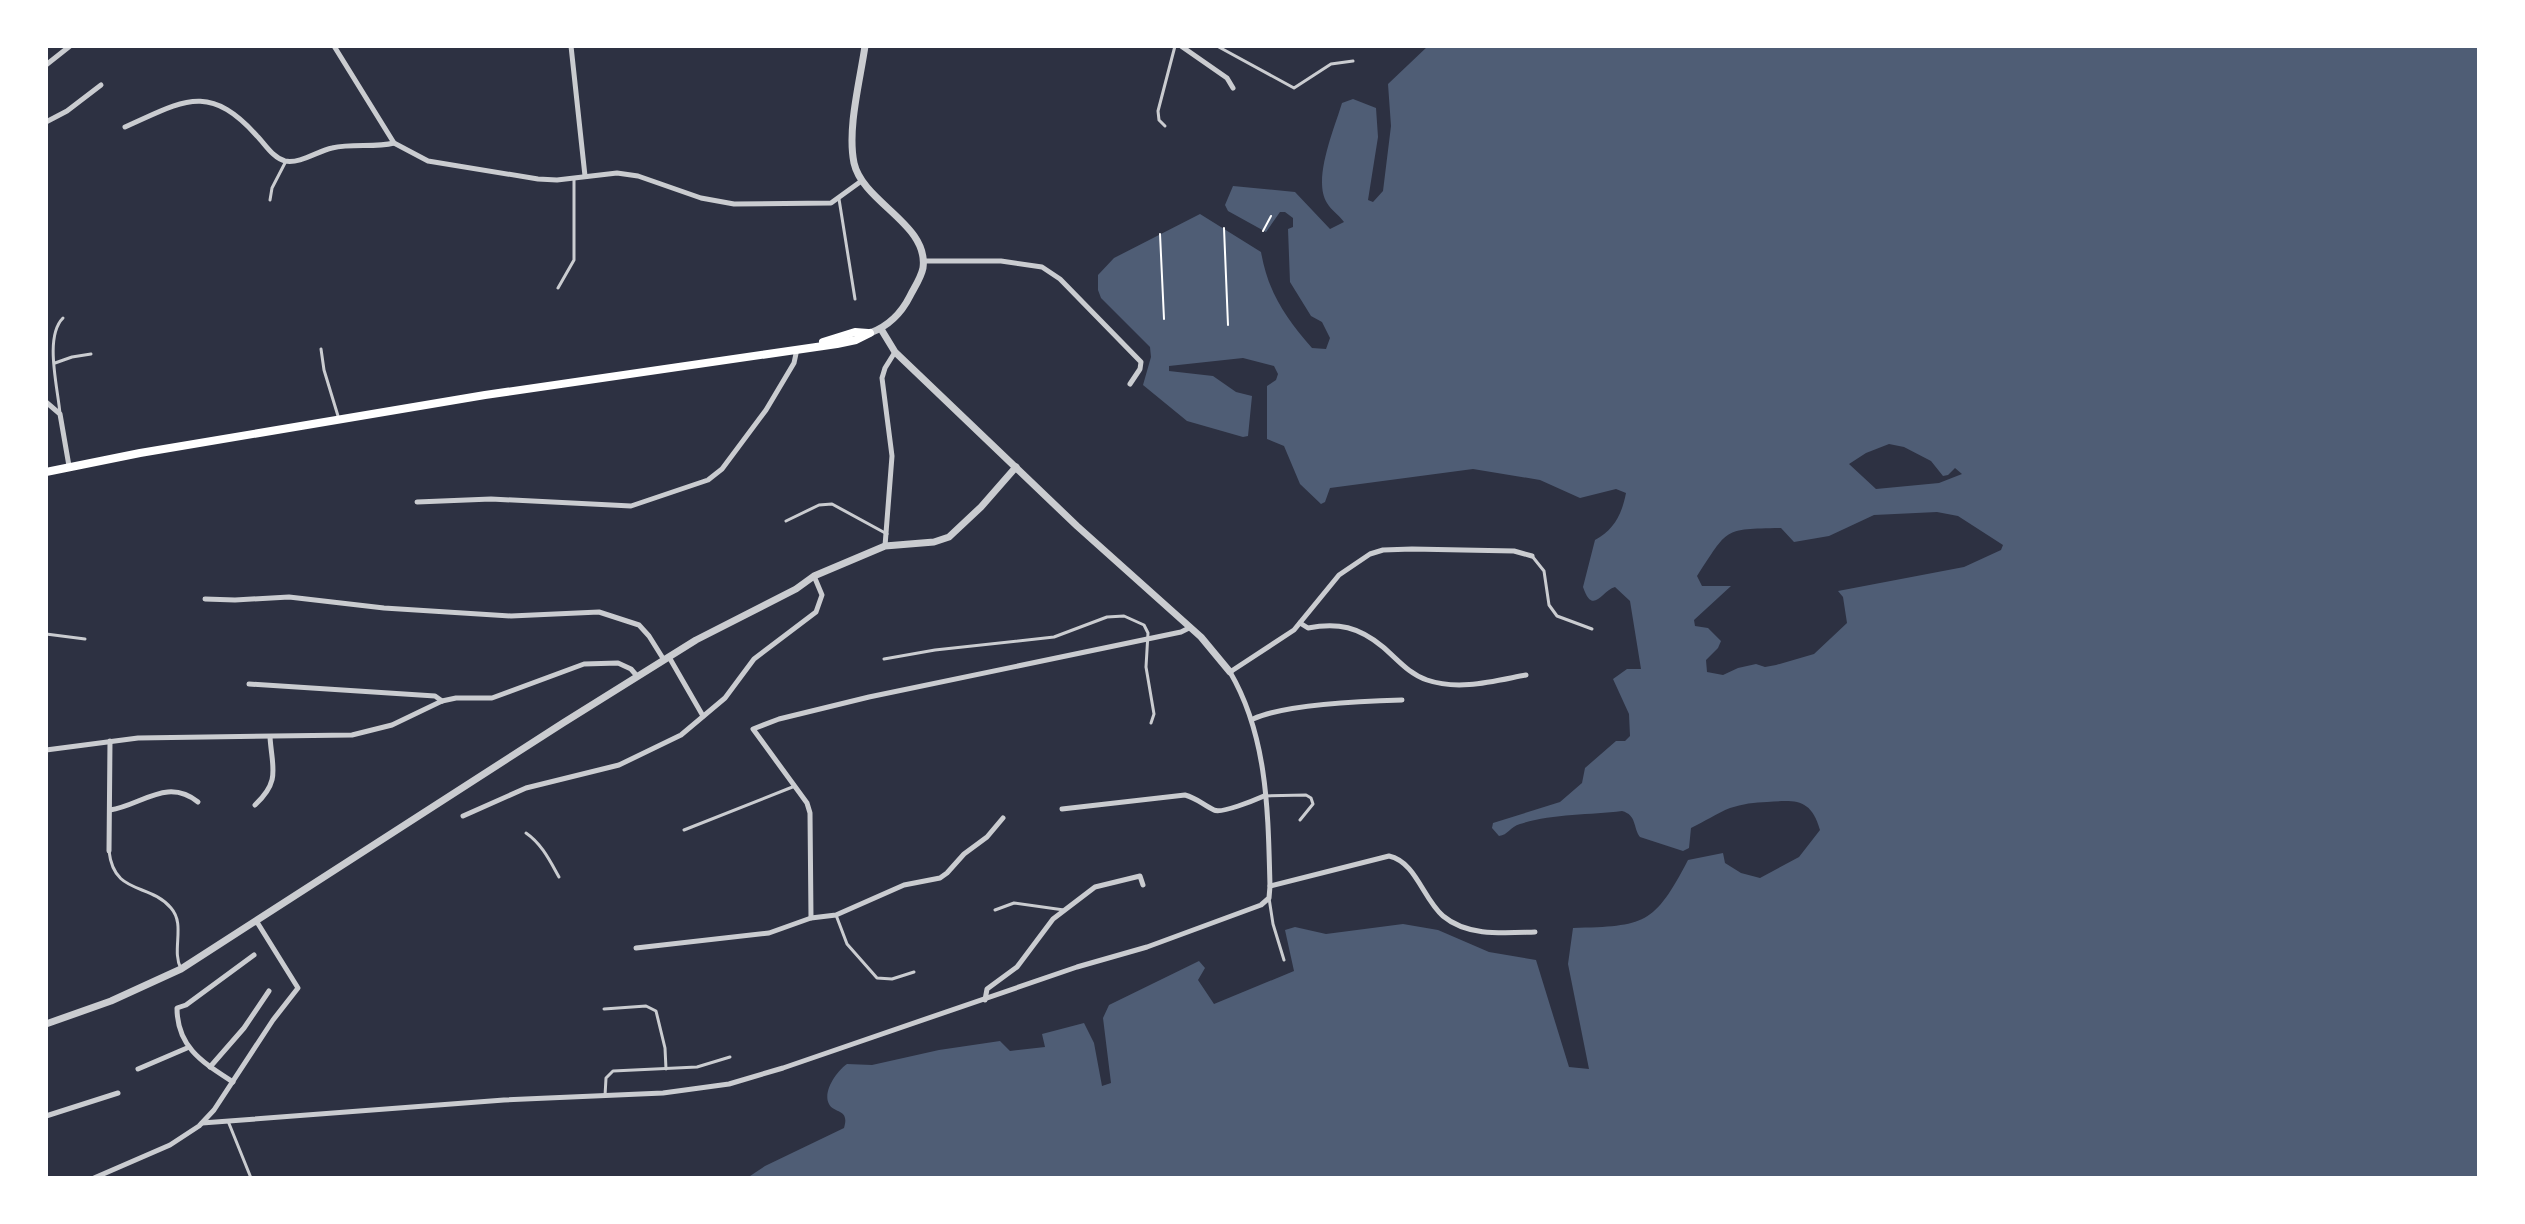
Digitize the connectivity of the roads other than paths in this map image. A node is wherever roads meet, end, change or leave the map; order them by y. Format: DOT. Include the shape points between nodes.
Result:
graph roads {
  1 [pos="70,46"];
  2 [pos="334,46"];
  3 [pos="571,46"];
  4 [pos="865,46"];
  5 [pos="1175,46"];
  6 [pos="1181,46"];
  7 [pos="1217,46"];
  8 [pos="1353,61"];
  9 [pos="46,65"];
  10 [pos="101,85"];
  11 [pos="1233,88"];
  12 [pos="46,122"];
  13 [pos="1165,126"];
  14 [pos="125,127"];
  15 [pos="394,143"];
  16 [pos="286,161"];
  17 [pos="585,176"];
  18 [pos="574,178"];
  19 [pos="860,182"];
  20 [pos="839,199"];
  21 [pos="270,200"];
  22 [pos="923,261"];
  23 [pos="558,288"];
  24 [pos="855,299"];
  25 [pos="63,318"];
  26 [pos="881,329"];
  27 [pos="870,333"];
  28 [pos="797,348"];
  29 [pos="321,349"];
  30 [pos="895,352"];
  31 [pos="91,354"];
  32 [pos="55,363"];
  33 [pos="1130,384"];
  34 [pos="46,402"];
  35 [pos="60,414"];
  36 [pos="339,420"];
  37 [pos="69,466"];
  38 [pos="1016,467"];
  39 [pos="46,472"];
  40 [pos="417,502"];
  41 [pos="786,521"];
  42 [pos="887,534"];
  43 [pos="885,546"];
  44 [pos="1532,556"];
  45 [pos="814,576"];
  46 [pos="205,599"];
  47 [pos="1300,623"];
  48 [pos="1189,628"];
  49 [pos="1592,629"];
  50 [pos="46,634"];
  51 [pos="85,639"];
  52 [pos="1147,640"];
  53 [pos="667,659"];
  54 [pos="884,659"];
  55 [pos="1230,672"];
  56 [pos="1526,675"];
  57 [pos="638,677"];
  58 [pos="249,684"];
  59 [pos="1402,700"];
  60 [pos="442,701"];
  61 [pos="703,716"];
  62 [pos="1253,719"];
  63 [pos="1151,723"];
  64 [pos="270,737"];
  65 [pos="110,741"];
  66 [pos="46,750"];
  67 [pos="795,786"];
  68 [pos="1264,796"];
  69 [pos="198,802"];
  70 [pos="255,805"];
  71 [pos="1062,809"];
  72 [pos="110,810"];
  73 [pos="463,816"];
  74 [pos="1003,818"];
  75 [pos="1300,820"];
  76 [pos="684,830"];
  77 [pos="526,833"];
  78 [pos="109,851"];
  79 [pos="559,877"];
  80 [pos="1143,885"];
  81 [pos="1270,886"];
  82 [pos="1269,898"];
  83 [pos="995,910"];
  84 [pos="1064,910"];
  85 [pos="836,915"];
  86 [pos="811,918"];
  87 [pos="257,922"];
  88 [pos="1535,932"];
  89 [pos="636,948"];
  90 [pos="254,955"];
  91 [pos="1284,960"];
  92 [pos="181,969"];
  93 [pos="914,972"];
  94 [pos="269,991"];
  95 [pos="985,1000"];
  96 [pos="604,1009"];
  97 [pos="46,1024"];
  98 [pos="187,1048"];
  99 [pos="730,1057"];
  100 [pos="210,1067"];
  101 [pos="138,1069"];
  102 [pos="666,1069"];
  103 [pos="233,1082"];
  104 [pos="118,1093"];
  105 [pos="605,1096"];
  106 [pos="46,1116"];
  107 [pos="228,1121"];
  108 [pos="202,1123"];
  109 [pos="94,1178"];
  110 [pos="251,1178"];
  1 -- 9 [label="street"];
  2 -- 15 [label="street"];
  3 -- 17 [label="street"];
  4 -- 19 [label="street" via="851,144"];
  5 -- 13 [label="lane" via="1158,111"];
  6 -- 11 [label="street" via="1227,78"];
  7 -- 8 [label="lane" via="1294,88 1331,64"];
  10 -- 12 [label="street"];
  14 -- 16 [label="street" via="174,104 205,100 230,111"];
  15 -- 16 [label="street" via="337,147"];
  15 -- 18 [label="street" via="447,166 538,179"];
  16 -- 21 [label="lane"];
  17 -- 18 [label="street"];
  17 -- 20 [label="street" via="638,176 734,204 822,205"];
  18 -- 23 [label="lane" via="574,260"];
  19 -- 20 [label="street"];
  19 -- 22 [label="street" via="912,233"];
  20 -- 24 [label="lane"];
  22 -- 26 [label="street" via="906,304"];
  22 -- 33 [label="street" via="1042,267 1141,362"];
  25 -- 32 [label="lane" via="54,332"];
  26 -- 27 [label="street"];
  26 -- 30 [label="street"];
  27 -- 28 [label="main road"];
  28 -- 36 [label="main road"];
  28 -- 40 [label="street" via="794,363 766,410 708,480 631,506 491,499"];
  29 -- 36 [label="lane"];
  30 -- 38 [label="street"];
  30 -- 42 [label="street" via="882,378 892,456"];
  31 -- 32 [label="lane"];
  32 -- 35 [label="lane"];
  34 -- 35 [label="street"];
  35 -- 37 [label="street"];
  36 -- 37 [label="main road"];
  37 -- 39 [label="main road"];
  38 -- 43 [label="street" via="949,537"];
  38 -- 48 [label="street"];
  41 -- 42 [label="lane" via="832,504"];
  42 -- 43 [label="street"];
  43 -- 45 [label="street"];
  44 -- 47 [label="street" via="1514,551 1383,550 1339,575"];
  44 -- 49 [label="lane" via="1544,571 1549,605 1557,616"];
  45 -- 53 [label="street"];
  45 -- 61 [label="street" via="822,595 816,612 754,659 725,698"];
  46 -- 53 [label="street" via="289,597 511,616 599,612 639,625"];
  47 -- 55 [label="street"];
  47 -- 56 [label="street" via="1308,628 1350,628 1430,681 1461,686"];
  48 -- 52 [label="street"];
  48 -- 55 [label="street"];
  50 -- 51 [label="lane"];
  52 -- 54 [label="lane" via="1144,625 1114,616 1054,637"];
  52 -- 63 [label="lane"];
  52 -- 67 [label="street" via="869,697 753,729"];
  53 -- 57 [label="street"];
  53 -- 61 [label="street"];
  55 -- 62 [label="street"];
  57 -- 60 [label="street" via="618,663 593,662 492,698"];
  57 -- 87 [label="street"];
  58 -- 60 [label="street" via="435,696"];
  59 -- 62 [label="street" via="1292,709"];
  60 -- 64 [label="street" via="369,732"];
  61 -- 73 [label="street" via="681,735 619,765 526,788"];
  62 -- 68 [label="street"];
  64 -- 65 [label="street"];
  64 -- 70 [label="street" via="273,780"];
  65 -- 66 [label="street"];
  65 -- 72 [label="street"];
  67 -- 76 [label="lane"];
  67 -- 86 [label="street" via="810,813"];
  68 -- 71 [label="street" via="1223,812 1185,795"];
  68 -- 75 [label="lane" via="1311,798 1313,804"];
  68 -- 81 [label="street"];
  69 -- 72 [label="street" via="166,791"];
  72 -- 78 [label="street"];
  74 -- 85 [label="street" via="940,878 904,885"];
  77 -- 79 [label="lane"];
  78 -- 92 [label="lane" via="121,881 158,897 175,913"];
  80 -- 84 [label="street" via="1140,876 1095,887"];
  81 -- 82 [label="street"];
  81 -- 88 [label="street" via="1389,856 1403,863 1452,922 1487,932"];
  82 -- 91 [label="lane"];
  82 -- 95 [label="street" via="1147,947"];
  83 -- 84 [label="lane" via="1014,903"];
  84 -- 95 [label="street" via="1017,967 987,989"];
  85 -- 86 [label="street"];
  85 -- 93 [label="lane" via="847,944 877,978"];
  86 -- 89 [label="street" via="769,933"];
  87 -- 92 [label="street"];
  87 -- 103 [label="street" via="298,988"];
  90 -- 98 [label="street" via="177,1008"];
  92 -- 97 [label="street"];
  94 -- 100 [label="street"];
  95 -- 105 [label="street" via="747,1080"];
  96 -- 102 [label="lane" via="646,1006 656,1011"];
  98 -- 100 [label="street"];
  98 -- 101 [label="street"];
  99 -- 102 [label="lane"];
  100 -- 103 [label="street"];
  102 -- 105 [label="lane" via="613,1071 606,1078"];
  103 -- 108 [label="street"];
  104 -- 106 [label="street"];
  105 -- 107 [label="street"];
  107 -- 108 [label="street"];
  107 -- 110 [label="lane"];
  108 -- 109 [label="street" via="170,1145"];
}
